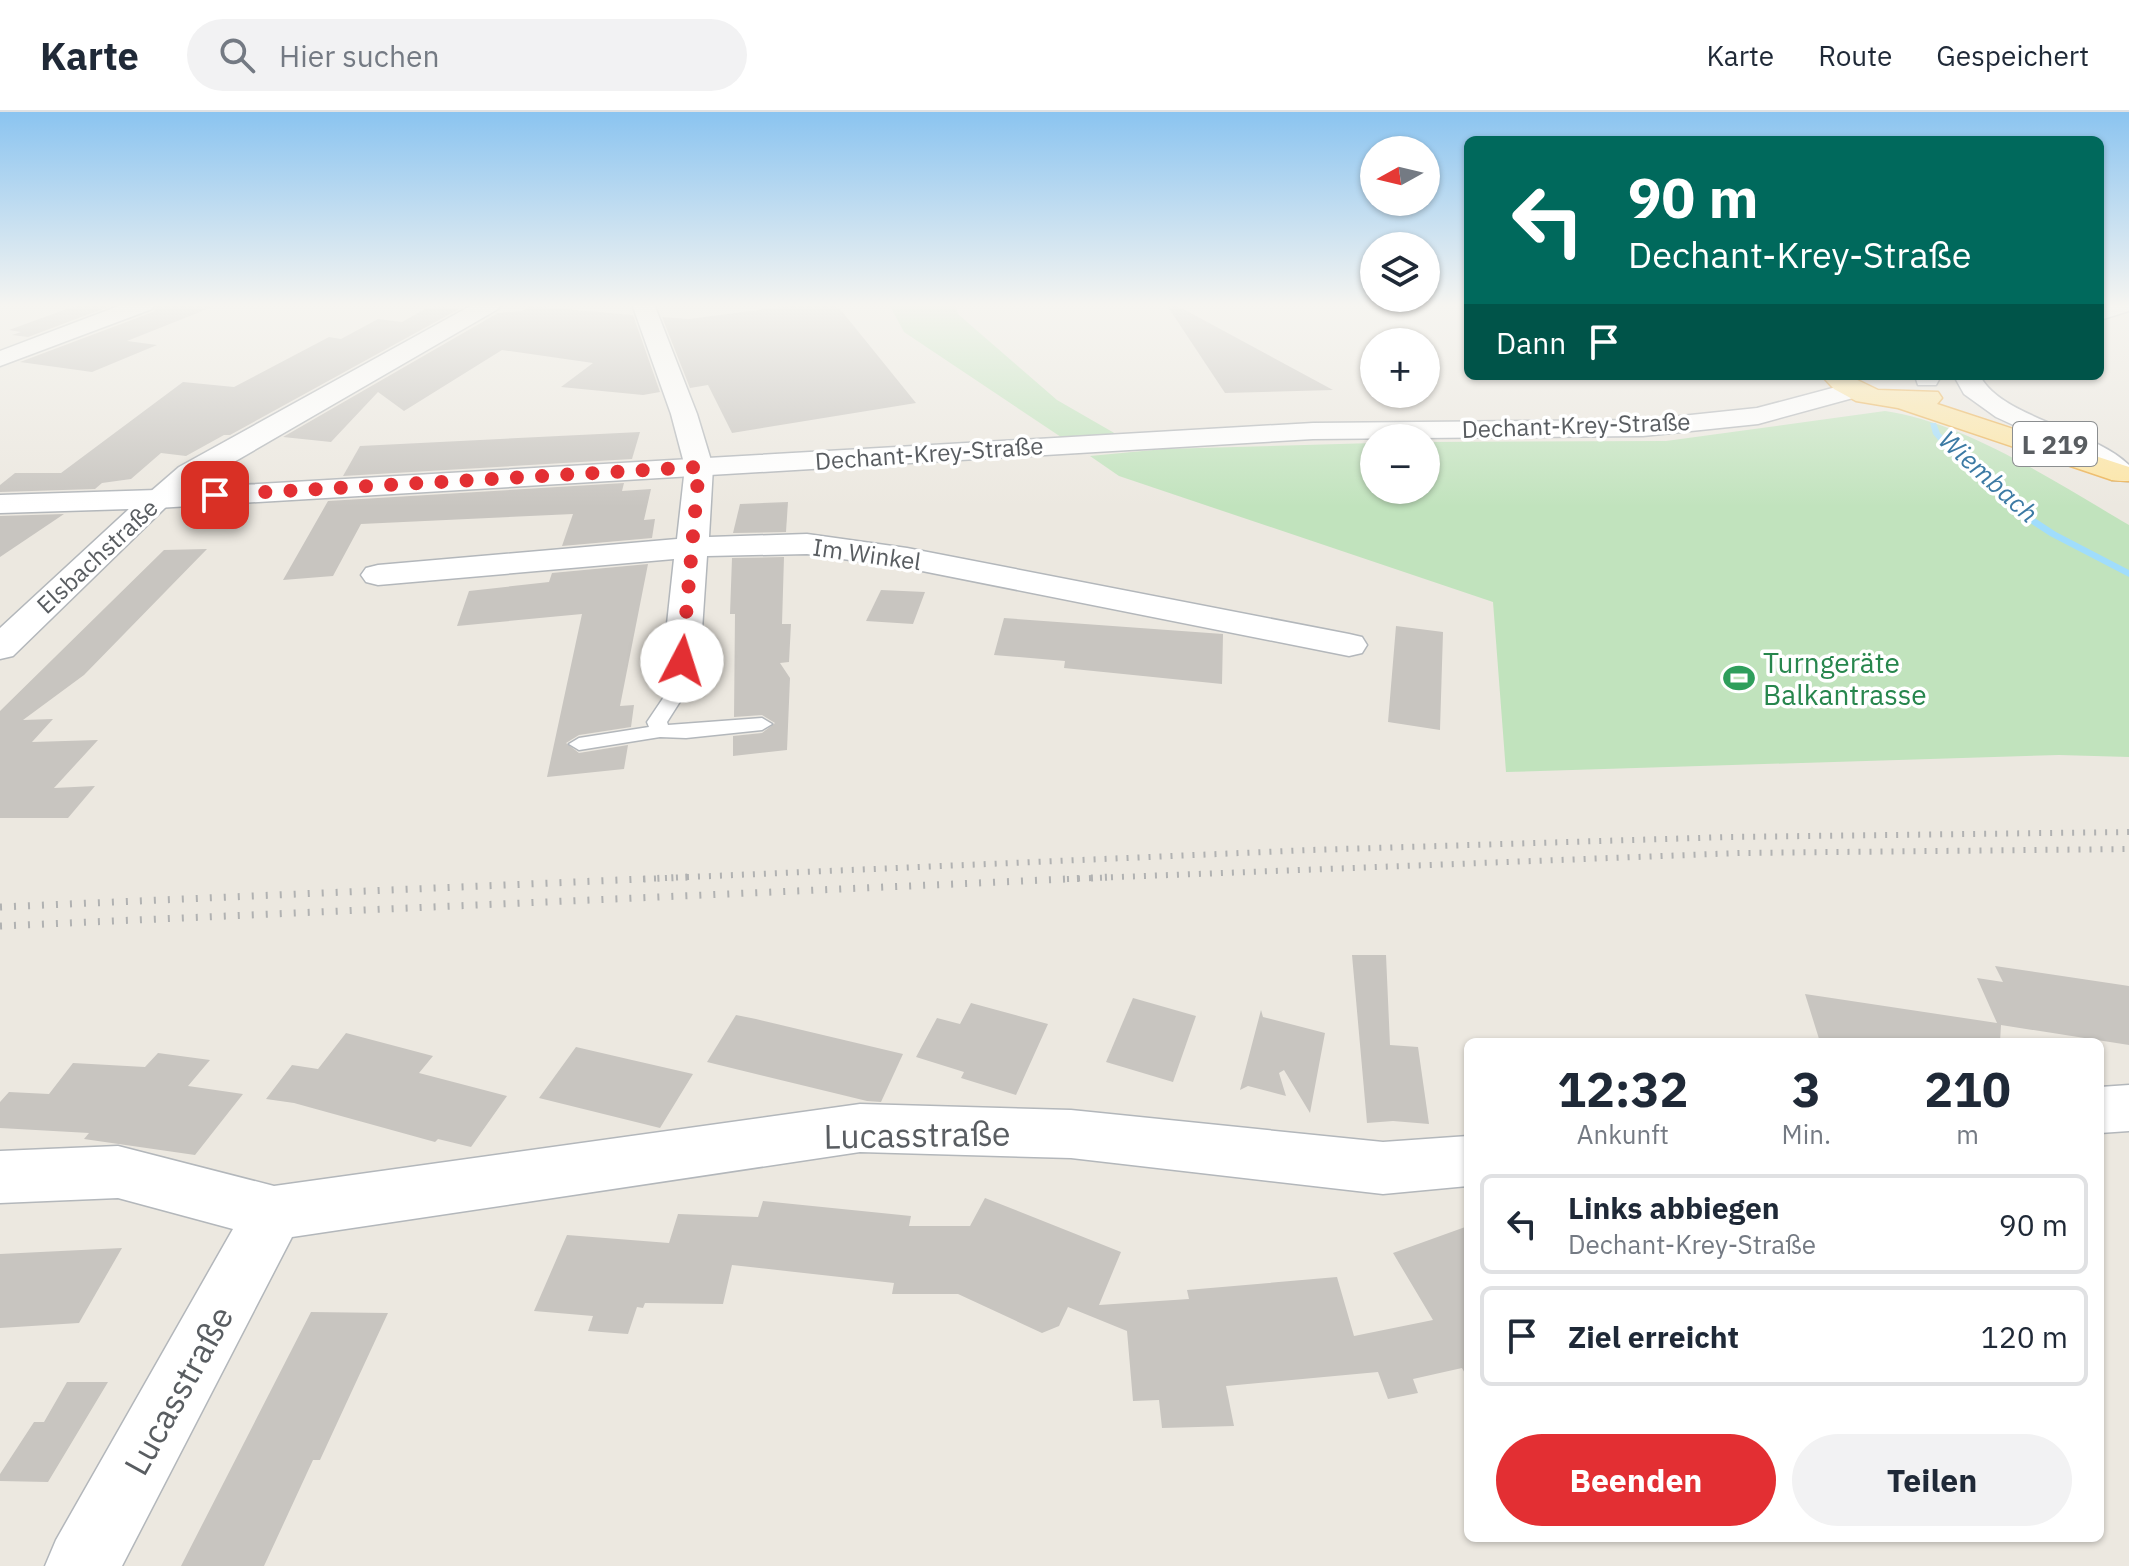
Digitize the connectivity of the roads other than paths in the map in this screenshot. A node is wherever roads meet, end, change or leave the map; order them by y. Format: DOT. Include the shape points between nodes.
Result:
graph roads {
  1 [pos="369,372"];
  2 [pos="668,372"];
  3 [pos="1968,380"];
  4 [pos="1927,382"];
  5 [pos="1845,383"];
  6 [pos="1900,400"];
  7 [pos="699,467"];
  8 [pos="2126,475"];
  9 [pos="157,499"];
  10 [pos="0,504"];
  11 [pos="692,548"];
  12 [pos="378,575"];
  13 [pos="1349,645"];
  14 [pos="0,648"];
  15 [pos="679,689"];
  16 [pos="762,724"];
  17 [pos="660,731"];
  18 [pos="579,744"];
  19 [pos="2129,1108"];
  20 [pos="2104,1110"];
  21 [pos="1464,1161"];
  22 [pos="0,1177"];
  23 [pos="274,1213"];
  24 [pos="82,1566"];
  1 -- 9 [label="street, Elsbachstraße" via="189,473"];
  2 -- 7 [label="street"];
  3 -- 8 [label="street, L 219" via="1988,400 2102,457"];
  4 -- 6 [label="main road" via="1925,399"];
  4 -- 8 [label="main road, L 219"];
  5 -- 6 [label="main road"];
  5 -- 7 [label="street, Dechant-Krey-Straße" via="1758,416 1643,428 1313,431"];
  6 -- 8 [label="main road, L 219"];
  7 -- 9 [label="street, Dechant-Krey-Straße"];
  7 -- 11 [label="street"];
  9 -- 10 [label="street, Dechant-Krey-Straße"];
  9 -- 14 [label="street, Elsbachstraße"];
  11 -- 12 [label="street, Im Winkel"];
  11 -- 13 [label="street, Im Winkel" via="807,544 907,558"];
  11 -- 15 [label="street"];
  15 -- 17 [label="lane" via="657,722"];
  16 -- 17 [label="lane"];
  17 -- 18 [label="lane"];
  19 -- 20 [label="street"];
  21 -- 23 [label="street, Lucasstraße" via="1383,1168 1071,1134 860,1128"];
  22 -- 23 [label="street, Lucasstraße" via="118,1172"];
  23 -- 24 [label="street, Lucasstraße"];
}
